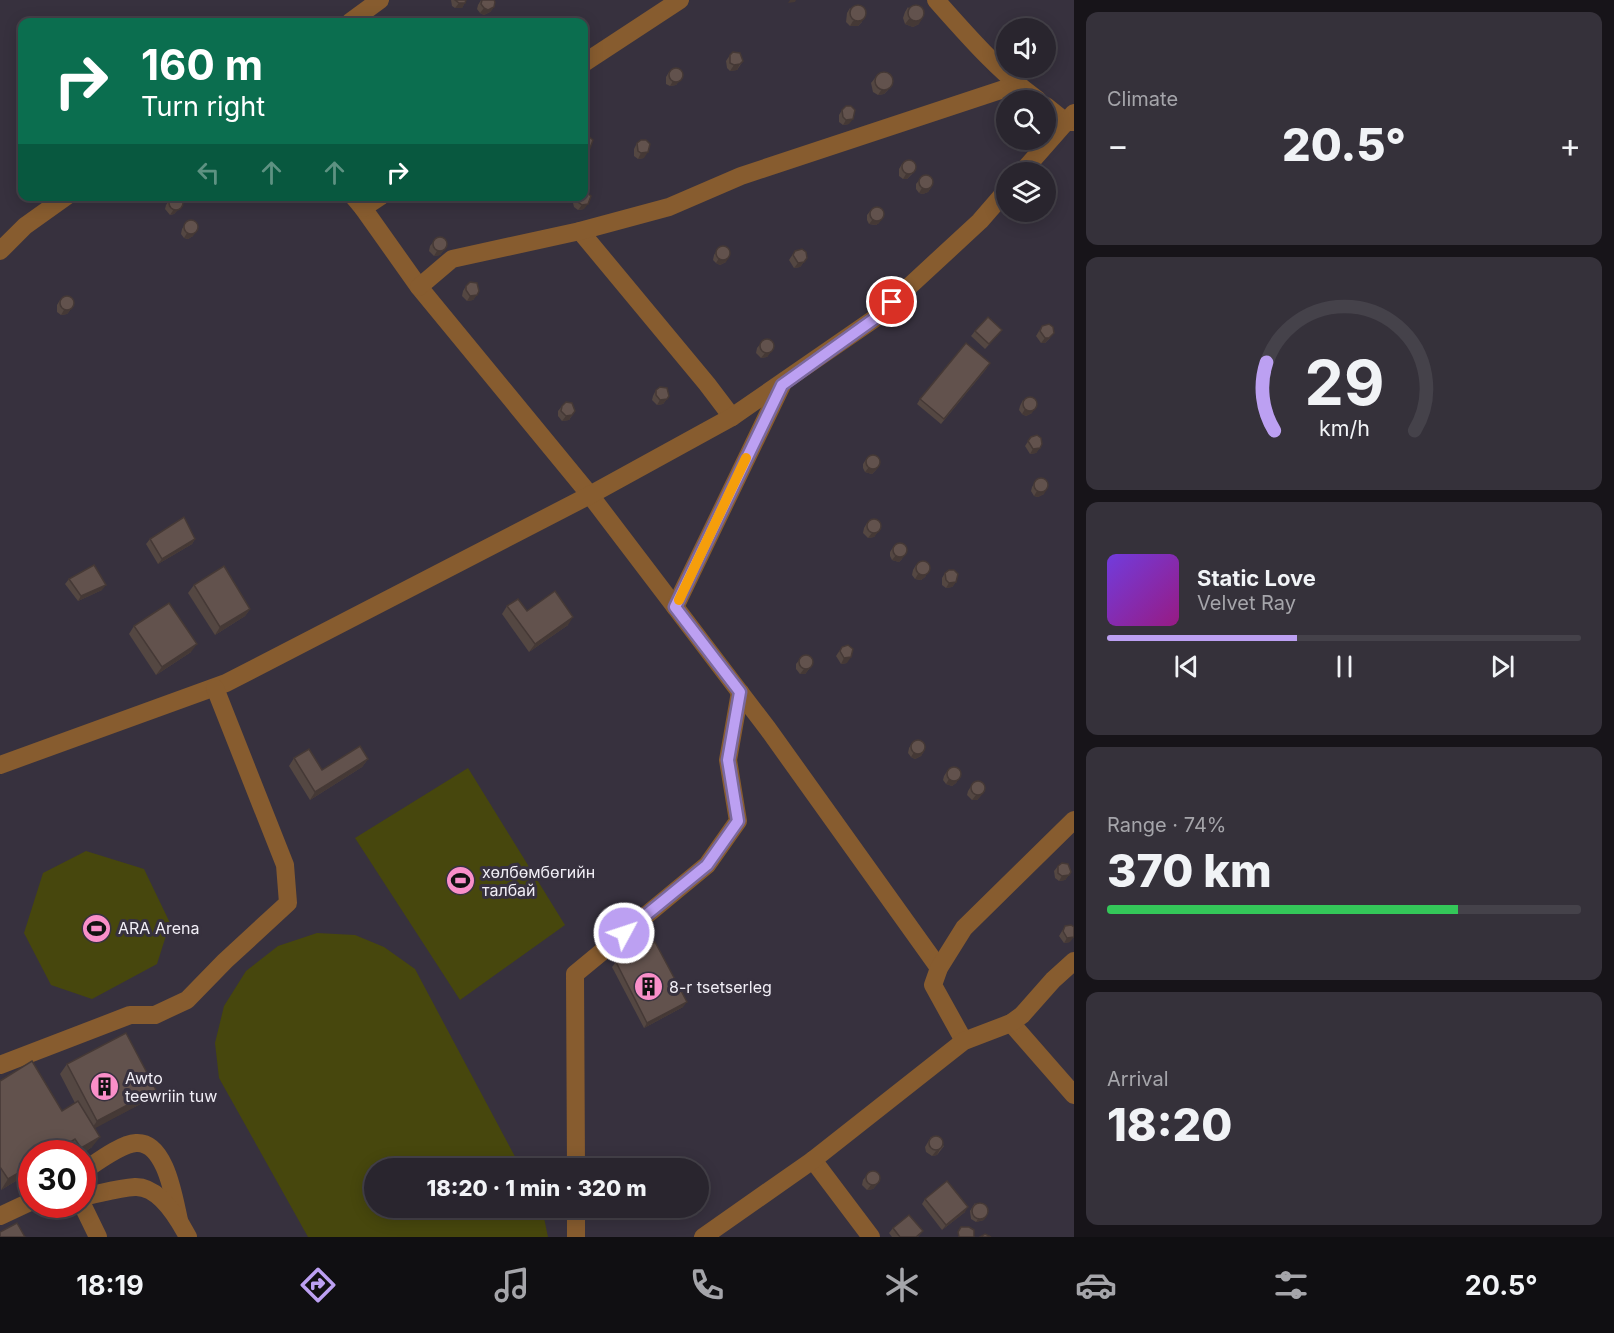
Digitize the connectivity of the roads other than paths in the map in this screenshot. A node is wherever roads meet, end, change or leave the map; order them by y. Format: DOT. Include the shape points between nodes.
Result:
graph roads {
  1 [pos="381,0"];
  2 [pos="680,0"];
  3 [pos="936,0"];
  4 [pos="356,18"];
  5 [pos="588,60"];
  6 [pos="1016,85"];
  7 [pos="1023,90"];
  8 [pos="1056,111"];
  9 [pos="1072,119"];
  10 [pos="1031,162"];
  11 [pos="60,201"];
  12 [pos="358,202"];
  13 [pos="996,203"];
  14 [pos="580,231"];
  15 [pos="0,251"];
  16 [pos="419,287"];
  17 [pos="782,385"];
  18 [pos="732,417"];
  19 [pos="590,495"];
  20 [pos="675,607"];
  21 [pos="215,688"];
  22 [pos="740,692"];
  23 [pos="0,765"];
  24 [pos="1074,820"];
  25 [pos="1074,961"];
  26 [pos="939,968"];
  27 [pos="1011,1023"];
  28 [pos="964,1041"];
  29 [pos="0,1065"];
  30 [pos="1074,1095"];
  31 [pos="576,1158"];
  32 [pos="813,1160"];
  33 [pos="96,1163"];
  34 [pos="96,1194"];
  35 [pos="18,1208"];
  36 [pos="0,1216"];
  37 [pos="89,1218"];
  38 [pos="576,1218"];
  39 [pos="179,1220"];
  40 [pos="98,1237"];
  41 [pos="188,1237"];
  42 [pos="576,1237"];
  43 [pos="703,1237"];
  44 [pos="871,1237"];
  1 -- 4 [label="street"];
  2 -- 5 [label="street"];
  3 -- 6 [label="street"];
  6 -- 7 [label="street"];
  6 -- 14 [label="street" via="741,176 669,207"];
  8 -- 9 [label="street"];
  9 -- 10 [label="street"];
  11 -- 15 [label="street"];
  12 -- 16 [label="street"];
  13 -- 17 [label="street" via="874,319"];
  14 -- 16 [label="street" via="452,259"];
  14 -- 18 [label="street"];
  16 -- 19 [label="street"];
  17 -- 18 [label="street"];
  17 -- 20 [label="street"];
  18 -- 19 [label="street"];
  19 -- 20 [label="street"];
  19 -- 21 [label="street"];
  20 -- 22 [label="street"];
  21 -- 23 [label="street"];
  21 -- 29 [label="street" via="285,865 288,903 187,1000 155,1015 130,1015"];
  22 -- 26 [label="street"];
  22 -- 31 [label="street" via="728,760 738,821 707,865 575,975"];
  24 -- 26 [label="street" via="964,928"];
  25 -- 27 [label="street"];
  26 -- 28 [label="street" via="933,986"];
  27 -- 28 [label="street"];
  27 -- 30 [label="street"];
  28 -- 32 [label="street"];
  32 -- 43 [label="street"];
  32 -- 44 [label="street"];
  33 -- 39 [label="street" via="134,1143 145,1144 165,1167"];
  34 -- 39 [label="street" via="137,1187 160,1196"];
  35 -- 36 [label="street"];
  37 -- 40 [label="street"];
  38 -- 42 [label="street"];
  39 -- 41 [label="street"];
}
